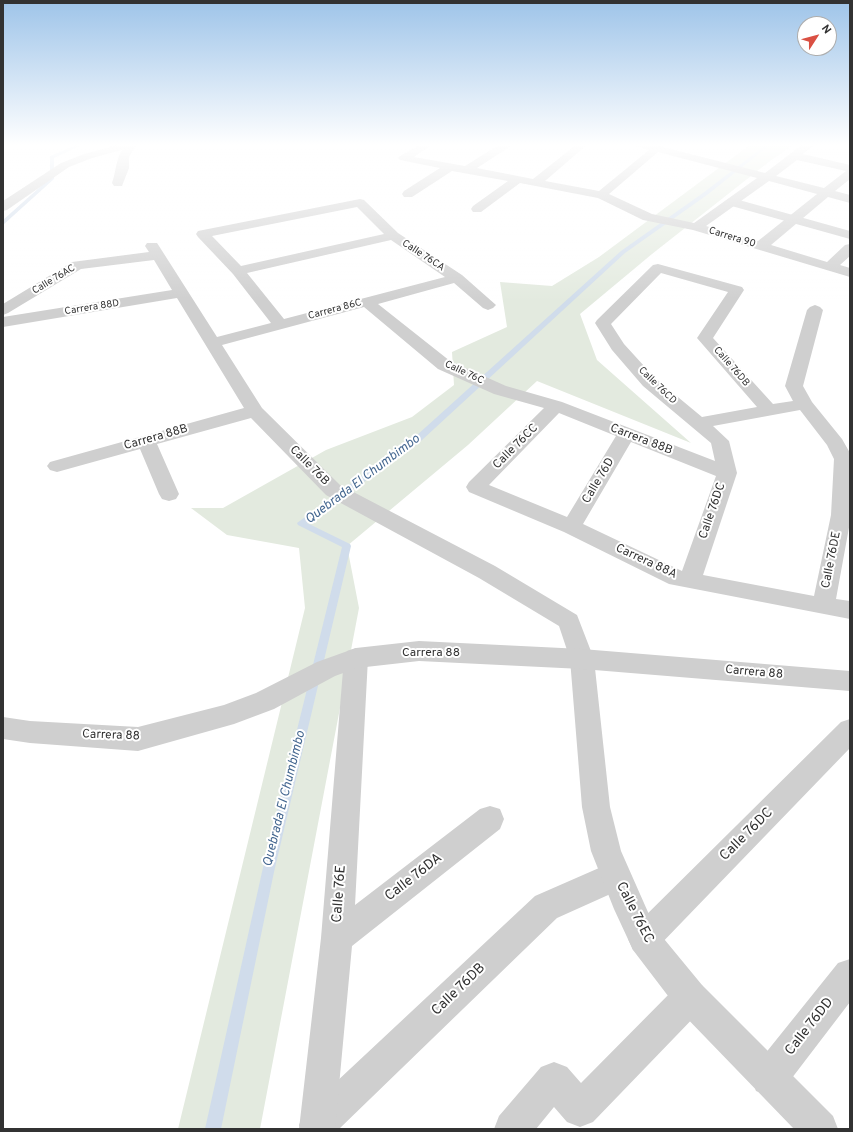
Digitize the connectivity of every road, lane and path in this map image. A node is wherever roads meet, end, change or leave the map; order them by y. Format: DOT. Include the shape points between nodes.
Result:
graph roads {
  1 [pos="18,197"];
  2 [pos="493,197"];
  3 [pos="604,197"];
  4 [pos="739,197"];
  5 [pos="822,197"];
  6 [pos="732,202"];
  7 [pos="3,207"];
  8 [pos="477,208"];
  9 [pos="795,219"];
  10 [pos="696,227"];
  11 [pos="850,235"];
  12 [pos="393,236"];
  13 [pos="761,246"];
  14 [pos="850,248"];
  15 [pos="154,251"];
  16 [pos="830,267"];
  17 [pos="658,268"];
  18 [pos="238,271"];
  19 [pos="850,273"];
  20 [pos="457,278"];
  21 [pos="181,293"];
  22 [pos="367,302"];
  23 [pos="488,305"];
  24 [pos="3,310"];
  25 [pos="815,310"];
  26 [pos="3,322"];
  27 [pos="281,325"];
  28 [pos="212,343"];
  29 [pos="804,404"];
  30 [pos="556,406"];
  31 [pos="769,410"];
  32 [pos="255,411"];
  33 [pos="697,423"];
  34 [pos="627,434"];
  35 [pos="146,441"];
  36 [pos="720,441"];
  37 [pos="57,466"];
  38 [pos="727,473"];
  39 [pos="476,487"];
  40 [pos="169,494"];
  41 [pos="845,516"];
  42 [pos="571,527"];
  43 [pos="690,580"];
  44 [pos="823,606"];
  45 [pos="850,610"];
  46 [pos="356,658"];
  47 [pos="582,659"];
  48 [pos="850,681"];
  49 [pos="3,728"];
  50 [pos="850,730"];
  51 [pos="490,818"];
  52 [pos="616,876"];
  53 [pos="337,938"];
  54 [pos="644,939"];
  55 [pos="850,975"];
  56 [pos="690,997"];
  57 [pos="770,1078"];
  58 [pos="804,1123"];
  59 [pos="317,1127"];
  60 [pos="512,1129"];
  1 -- 7 [label="street"];
  2 -- 8 [label="street"];
  3 -- 10 [label="street, Carrera 90" via="648,217"];
  4 -- 6 [label="street"];
  5 -- 9 [label="street"];
  6 -- 9 [label="street"];
  6 -- 10 [label="street"];
  9 -- 11 [label="street"];
  9 -- 13 [label="street"];
  10 -- 13 [label="street, Carrera 90"];
  12 -- 18 [label="street"];
  12 -- 18 [label="street, Calle 76CA" via="360,204 203,234"];
  12 -- 20 [label="street, Calle 76CA"];
  13 -- 16 [label="street, Carrera 90"];
  14 -- 16 [label="street"];
  15 -- 21 [label="street, Calle 76B"];
  15 -- 24 [label="street, Calle 76AC" via="78,265"];
  16 -- 19 [label="street, Carrera 90"];
  17 -- 31 [label="street, Calle 76DB" via="737,290 705,338"];
  17 -- 33 [label="street, Calle 76CD" via="603,323 618,347 649,382"];
  18 -- 27 [label="street"];
  20 -- 22 [label="street, Carrera 86C"];
  20 -- 23 [label="street, Calle 76CA"];
  21 -- 26 [label="street, Carrera 88D"];
  21 -- 28 [label="street, Calle 76B"];
  22 -- 27 [label="street, Carrera 86C"];
  22 -- 30 [label="street, Calle 76C" via="444,365 500,390"];
  25 -- 29 [label="street, Calle 76DE" via="794,386"];
  27 -- 28 [label="street, Carrera 86C"];
  28 -- 32 [label="street, Calle 76B"];
  29 -- 31 [label="street"];
  29 -- 41 [label="street, Calle 76DE" via="835,443 844,459"];
  30 -- 34 [label="street, Carrera 88B"];
  30 -- 39 [label="street, Calle 76CC"];
  31 -- 33 [label="street"];
  32 -- 35 [label="street, Carrera 88B"];
  32 -- 47 [label="street, Calle 76B" via="333,490 487,572 569,621"];
  33 -- 36 [label="street, Calle 76CD"];
  34 -- 38 [label="street, Carrera 88B"];
  34 -- 42 [label="street, Calle 76D"];
  35 -- 37 [label="street, Carrera 88B"];
  35 -- 40 [label="street"];
  36 -- 38 [label="street, Calle 76DC"];
  38 -- 43 [label="street, Calle 76DC"];
  39 -- 42 [label="street, Carrera 88A"];
  41 -- 44 [label="street, Calle 76DE"];
  42 -- 43 [label="street, Carrera 88A" via="677,578"];
  43 -- 44 [label="street, Carrera 88A"];
  44 -- 45 [label="street, Carrera 88A"];
  46 -- 47 [label="street, Carrera 88" via="419,651"];
  46 -- 49 [label="street, Carrera 88" via="326,669 265,701 225,716 138,739"];
  46 -- 53 [label="street, Calle 76E"];
  47 -- 48 [label="street, Carrera 88"];
  47 -- 52 [label="street, Calle 76EC" via="596,807 606,851"];
  50 -- 54 [label="street, Calle 76DC"];
  51 -- 53 [label="street, Calle 76DA"];
  52 -- 54 [label="street, Calle 76EC"];
  52 -- 59 [label="street, Calle 76DB" via="546,907"];
  53 -- 59 [label="street, Calle 76E"];
  54 -- 56 [label="street, Calle 76EC"];
  55 -- 57 [label="street, Calle 76DD"];
  56 -- 57 [label="street, Calle 76EC"];
  56 -- 60 [label="street" via="580,1109 554,1080"];
  57 -- 58 [label="street, Calle 76EC"];
}
